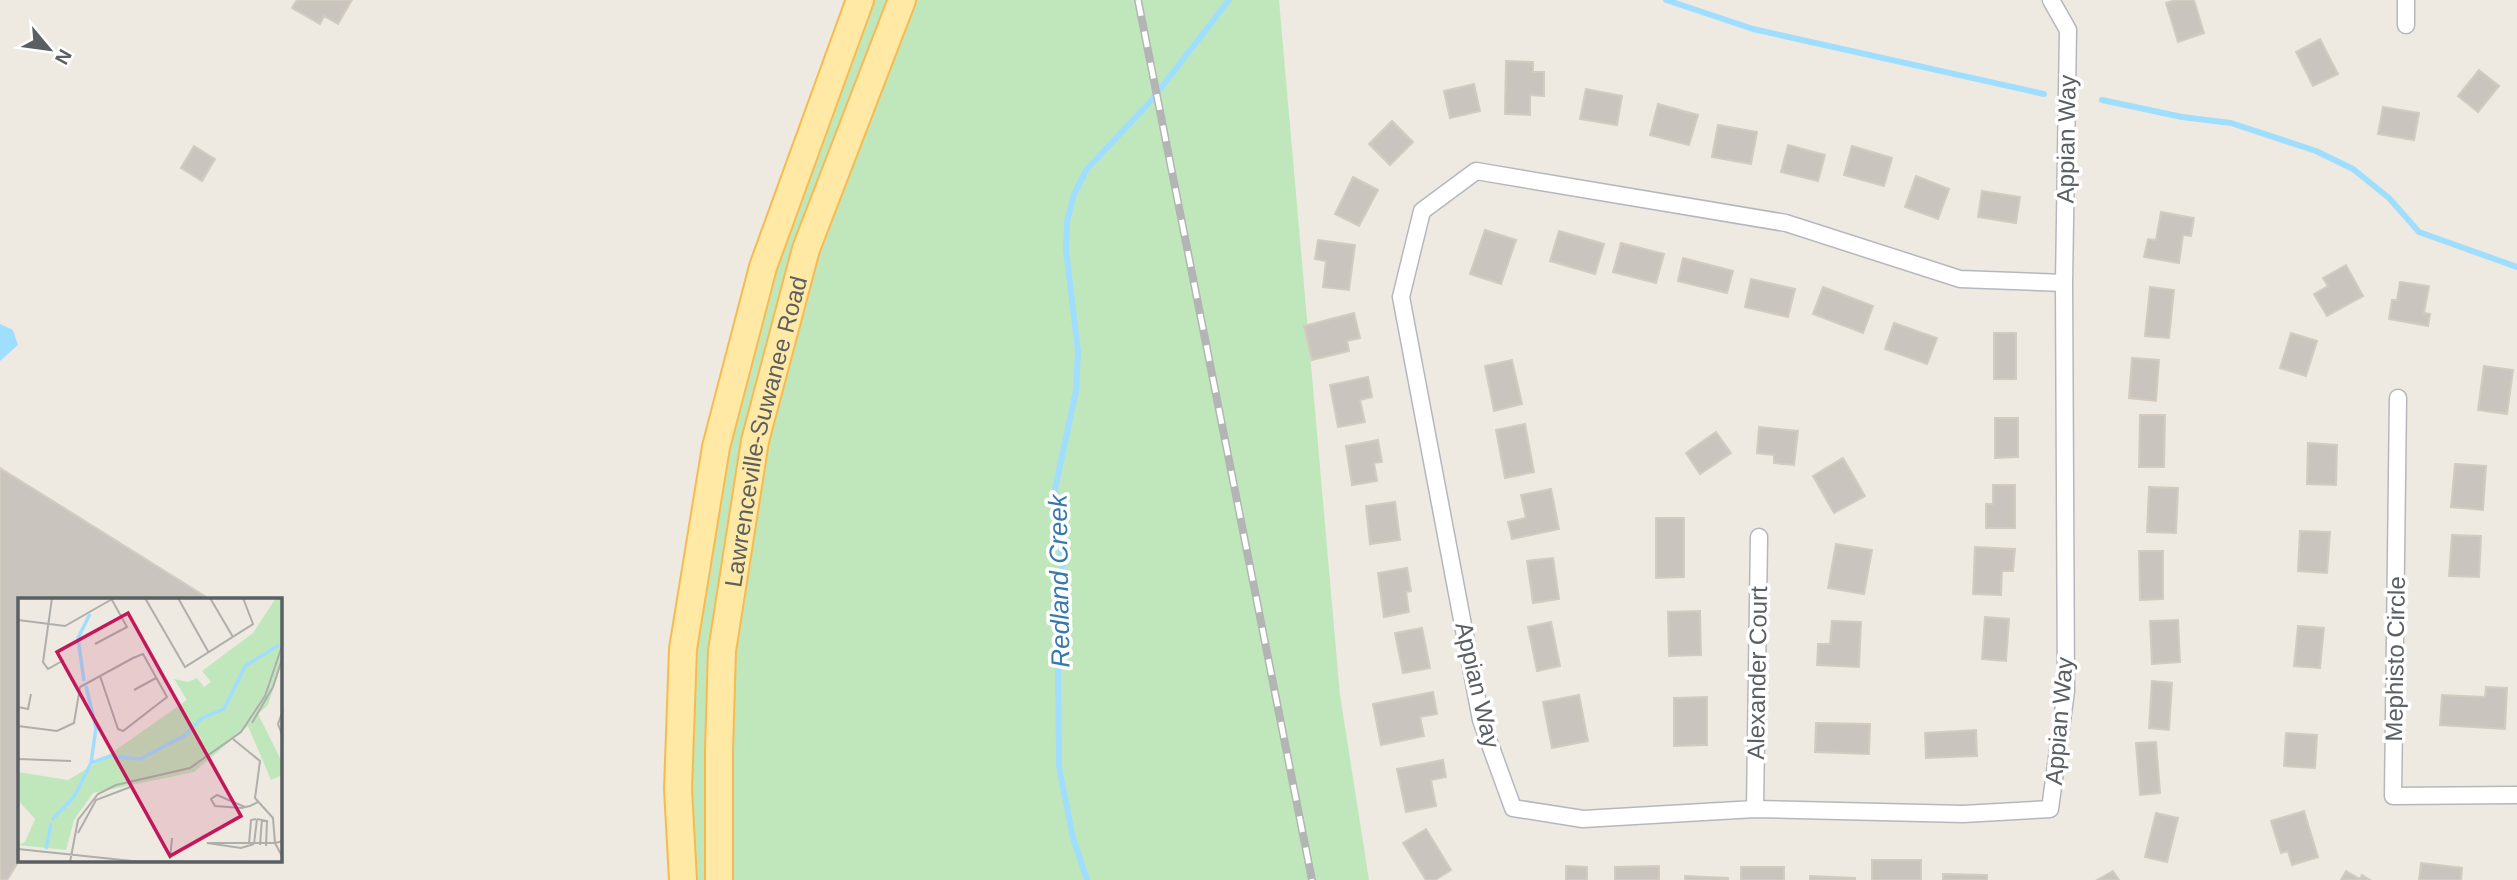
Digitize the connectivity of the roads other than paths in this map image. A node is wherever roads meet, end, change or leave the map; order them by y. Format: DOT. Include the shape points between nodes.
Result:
graph roads {
  1 [pos="860,0"];
  2 [pos="902,0"];
  3 [pos="2051,0"];
  4 [pos="2406,0"];
  5 [pos="2406,25"];
  6 [pos="829,86"];
  7 [pos="865,98"];
  8 [pos="2064,283"];
  9 [pos="2398,398"];
  10 [pos="1759,537"];
  11 [pos="683,649"];
  12 [pos="722,651"];
  13 [pos="2517,795"];
  14 [pos="1755,809"];
  15 [pos="683,880"];
  16 [pos="719,880"];
  1 -- 6 [label="main road, Lawrenceville-Suwanee Road"];
  2 -- 7 [label="main road, Lawrenceville-Suwanee Road"];
  3 -- 8 [label="street, Appian Way" via="2068,30"];
  4 -- 5 [label="street"];
  6 -- 7 [label="main road"];
  6 -- 11 [label="main road, Lawrenceville-Suwanee Road" via="763,267 730,384"];
  7 -- 12 [label="main road, Lawrenceville-Suwanee Road" via="806,249 755,441"];
  8 -- 14 [label="street, Appian Way" via="2066,691 2050,810 1963,814"];
  8 -- 14 [label="street, Appian Way" via="1961,279 1786,223 1476,172 1422,211 1401,297 1481,720 1513,808 1583,819"];
  9 -- 13 [label="street, Mephisto Circle" via="2393,796"];
  10 -- 14 [label="street, Alexander Court"];
  11 -- 12 [label="main road"];
  11 -- 15 [label="main road, Lawrenceville-Suwanee Road" via="678,789"];
  12 -- 16 [label="main road, Lawrenceville-Suwanee Road"];
}
